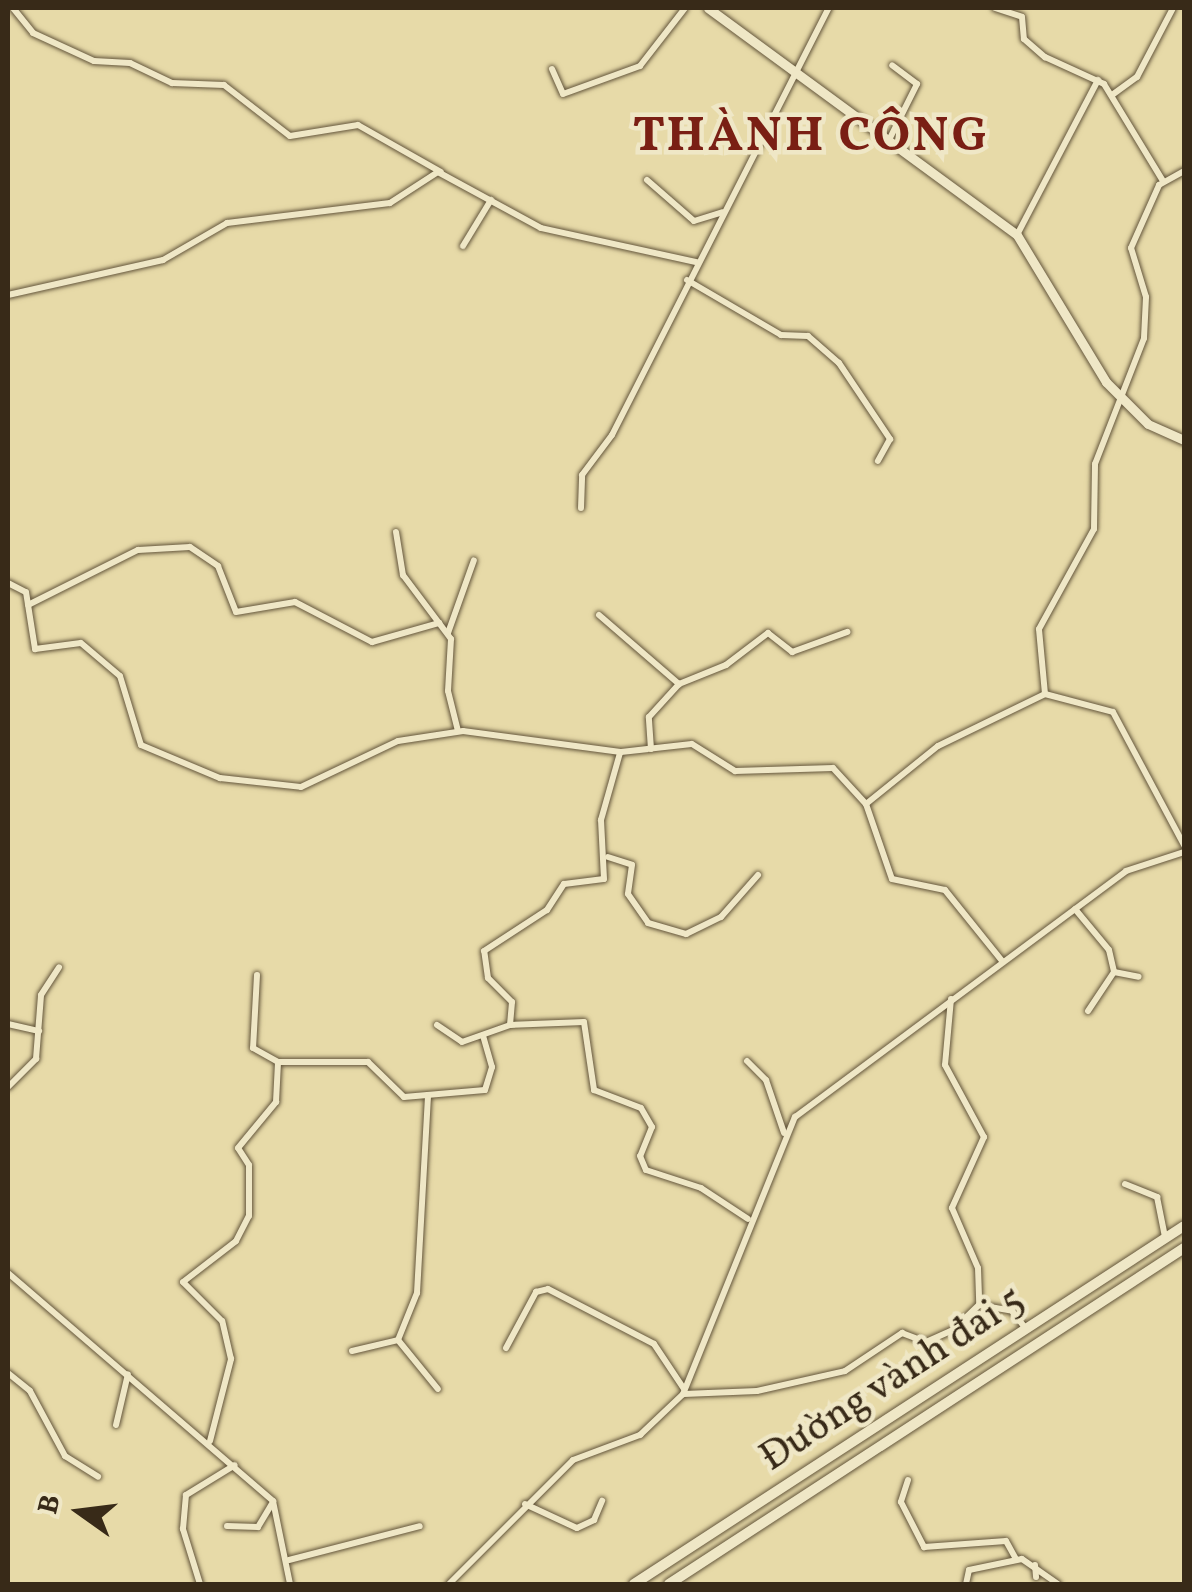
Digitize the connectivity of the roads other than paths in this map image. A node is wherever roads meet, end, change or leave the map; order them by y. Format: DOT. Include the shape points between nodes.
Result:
graph roads {
  1 [pos="14,8"];
  2 [pos="685,8"];
  3 [pos="708,8"];
  4 [pos="829,8"];
  5 [pos="995,8"];
  6 [pos="1173,8"];
  7 [pos="892,65"];
  8 [pos="552,69"];
  9 [pos="796,74"];
  10 [pos="1098,80"];
  11 [pos="1112,95"];
  12 [pos="888,143"];
  13 [pos="1184,171"];
  14 [pos="442,173"];
  15 [pos="647,180"];
  16 [pos="1162,181"];
  17 [pos="492,200"];
  18 [pos="724,211"];
  19 [pos="1017,235"];
  20 [pos="463,246"];
  21 [pos="696,262"];
  22 [pos="687,280"];
  23 [pos="8,295"];
  24 [pos="1121,396"];
  25 [pos="1184,440"];
  26 [pos="878,461"];
  27 [pos="581,508"];
  28 [pos="396,532"];
  29 [pos="474,560"];
  30 [pos="8,583"];
  31 [pos="28,604"];
  32 [pos="599,616"];
  33 [pos="439,623"];
  34 [pos="847,632"];
  35 [pos="448,634"];
  36 [pos="679,684"];
  37 [pos="1045,694"];
  38 [pos="458,731"];
  39 [pos="651,749"];
  40 [pos="621,752"];
  41 [pos="866,804"];
  42 [pos="1184,848"];
  43 [pos="608,857"];
  44 [pos="758,875"];
  45 [pos="1075,909"];
  46 [pos="1002,961"];
  47 [pos="59,966"];
  48 [pos="1114,972"];
  49 [pos="257,975"];
  50 [pos="1139,976"];
  51 [pos="951,998"];
  52 [pos="1088,1011"];
  53 [pos="8,1024"];
  54 [pos="436,1024"];
  55 [pos="510,1025"];
  56 [pos="39,1031"];
  57 [pos="483,1035"];
  58 [pos="747,1061"];
  59 [pos="278,1062"];
  60 [pos="8,1088"];
  61 [pos="428,1097"];
  62 [pos="784,1133"];
  63 [pos="1126,1184"];
  64 [pos="748,1219"];
  65 [pos="1184,1226"];
  66 [pos="1165,1238"];
  67 [pos="1183,1250"];
  68 [pos="8,1273"];
  69 [pos="978,1304"];
  70 [pos="1026,1329"];
  71 [pos="398,1340"];
  72 [pos="506,1348"];
  73 [pos="352,1351"];
  74 [pos="8,1373"];
  75 [pos="128,1374"];
  76 [pos="438,1388"];
  77 [pos="684,1392"];
  78 [pos="116,1425"];
  79 [pos="210,1441"];
  80 [pos="235,1465"];
  81 [pos="98,1477"];
  82 [pos="908,1480"];
  83 [pos="273,1501"];
  84 [pos="602,1502"];
  85 [pos="525,1504"];
  86 [pos="226,1526"];
  87 [pos="420,1526"];
  88 [pos="289,1560"];
  89 [pos="1016,1560"];
  90 [pos="1034,1565"];
  91 [pos="1036,1577"];
  92 [pos="200,1584"];
  93 [pos="290,1584"];
  94 [pos="449,1584"];
  95 [pos="634,1584"];
  96 [pos="669,1584"];
  97 [pos="966,1584"];
  98 [pos="1058,1584"];
  1 -- 14 [label="street" via="33,33 94,61 130,63 172,83 224,85 290,136 358,125"];
  2 -- 8 [label="street" via="640,66 562,94"];
  3 -- 9 [label="street"];
  4 -- 9 [label="street"];
  5 -- 10 [label="street" via="1022,17 1024,38 1045,57"];
  6 -- 11 [label="street" via="1137,78"];
  7 -- 12 [label="street" via="917,84"];
  9 -- 12 [label="street"];
  9 -- 18 [label="street"];
  10 -- 11 [label="street"];
  10 -- 19 [label="street"];
  11 -- 16 [label="street"];
  12 -- 19 [label="street"];
  13 -- 16 [label="street"];
  14 -- 17 [label="street"];
  14 -- 23 [label="street" via="390,203 227,223 164,260"];
  15 -- 18 [label="street" via="694,221"];
  16 -- 24 [label="street" via="1130,248 1147,305 1141,352"];
  17 -- 20 [label="street"];
  17 -- 21 [label="street" via="549,230"];
  18 -- 21 [label="street"];
  19 -- 24 [label="street"];
  21 -- 22 [label="street"];
  22 -- 26 [label="street" via="778,334 808,336 839,363 890,439"];
  22 -- 27 [label="street" via="612,435 582,475"];
  24 -- 25 [label="street"];
  24 -- 37 [label="street" via="1095,464 1094,529 1039,629"];
  28 -- 33 [label="street" via="403,576"];
  29 -- 35 [label="street"];
  30 -- 31 [label="street" via="26,592"];
  31 -- 33 [label="street" via="138,550 190,547 218,566 236,612 295,602 372,642"];
  31 -- 38 [label="street" via="35,649 77,641 120,676 141,745 220,778 301,787 390,744"];
  32 -- 36 [label="street"];
  33 -- 35 [label="street"];
  34 -- 36 [label="street" via="792,652 768,634 731,663"];
  35 -- 38 [label="street"];
  36 -- 39 [label="street" via="649,717"];
  37 -- 41 [label="street" via="938,746"];
  37 -- 42 [label="street" via="1112,712"];
  38 -- 40 [label="street"];
  39 -- 40 [label="street"];
  39 -- 41 [label="street" via="700,746 730,770 833,768"];
  40 -- 43 [label="street" via="601,820"];
  41 -- 46 [label="street" via="892,879 945,890"];
  42 -- 45 [label="street" via="1134,867"];
  43 -- 44 [label="street" via="632,864 628,894 648,923 686,934 721,917"];
  43 -- 55 [label="street" via="602,881 564,884 547,910 484,951 488,978 512,1002"];
  45 -- 46 [label="street"];
  45 -- 48 [label="street" via="1110,950"];
  46 -- 51 [label="street"];
  47 -- 56 [label="street" via="41,995"];
  48 -- 50 [label="street"];
  48 -- 52 [label="street"];
  49 -- 59 [label="street" via="250,1042"];
  51 -- 62 [label="street"];
  51 -- 69 [label="street" via="945,1065 984,1137 952,1208 978,1268"];
  53 -- 56 [label="street"];
  54 -- 57 [label="street" via="455,1040"];
  55 -- 57 [label="street"];
  55 -- 64 [label="street" via="584,1022 594,1090 641,1108 652,1127 640,1156 646,1170 701,1188"];
  56 -- 60 [label="street" via="36,1059"];
  57 -- 61 [label="street" via="492,1067 485,1090"];
  58 -- 62 [label="street" via="766,1080"];
  59 -- 61 [label="street" via="368,1062 404,1097"];
  59 -- 79 [label="street" via="276,1102 238,1148 249,1165 249,1216 236,1241 183,1282 222,1321 231,1359"];
  61 -- 71 [label="street" via="417,1298"];
  62 -- 64 [label="street"];
  63 -- 66 [label="street" via="1158,1197"];
  64 -- 77 [label="street"];
  65 -- 66 [label="main road, Đường vành đai 5"];
  66 -- 70 [label="main road, Đường vành đai 5"];
  67 -- 96 [label="main road, Đường vành đai 5"];
  68 -- 75 [label="street"];
  69 -- 70 [label="street" via="1012,1311"];
  69 -- 77 [label="street" via="954,1330 922,1342 902,1333 845,1370 757,1392"];
  70 -- 95 [label="main road, Đường vành đai 5"];
  71 -- 73 [label="street"];
  71 -- 76 [label="street"];
  72 -- 77 [label="street" via="536,1292 548,1289 654,1344"];
  74 -- 81 [label="street" via="30,1391 65,1456"];
  75 -- 78 [label="street"];
  75 -- 79 [label="street"];
  77 -- 85 [label="street" via="640,1435 582,1454"];
  79 -- 80 [label="street"];
  80 -- 83 [label="street"];
  80 -- 92 [label="street" via="186,1494 183,1529"];
  82 -- 89 [label="street" via="902,1502 924,1547 1006,1542"];
  83 -- 86 [label="street" via="258,1527"];
  83 -- 88 [label="street"];
  84 -- 85 [label="street" via="594,1520 577,1528"];
  85 -- 94 [label="street"];
  87 -- 88 [label="street"];
  88 -- 93 [label="street"];
  89 -- 90 [label="street"];
  89 -- 97 [label="street" via="969,1570"];
  90 -- 91 [label="street"];
  90 -- 98 [label="street"];
}
